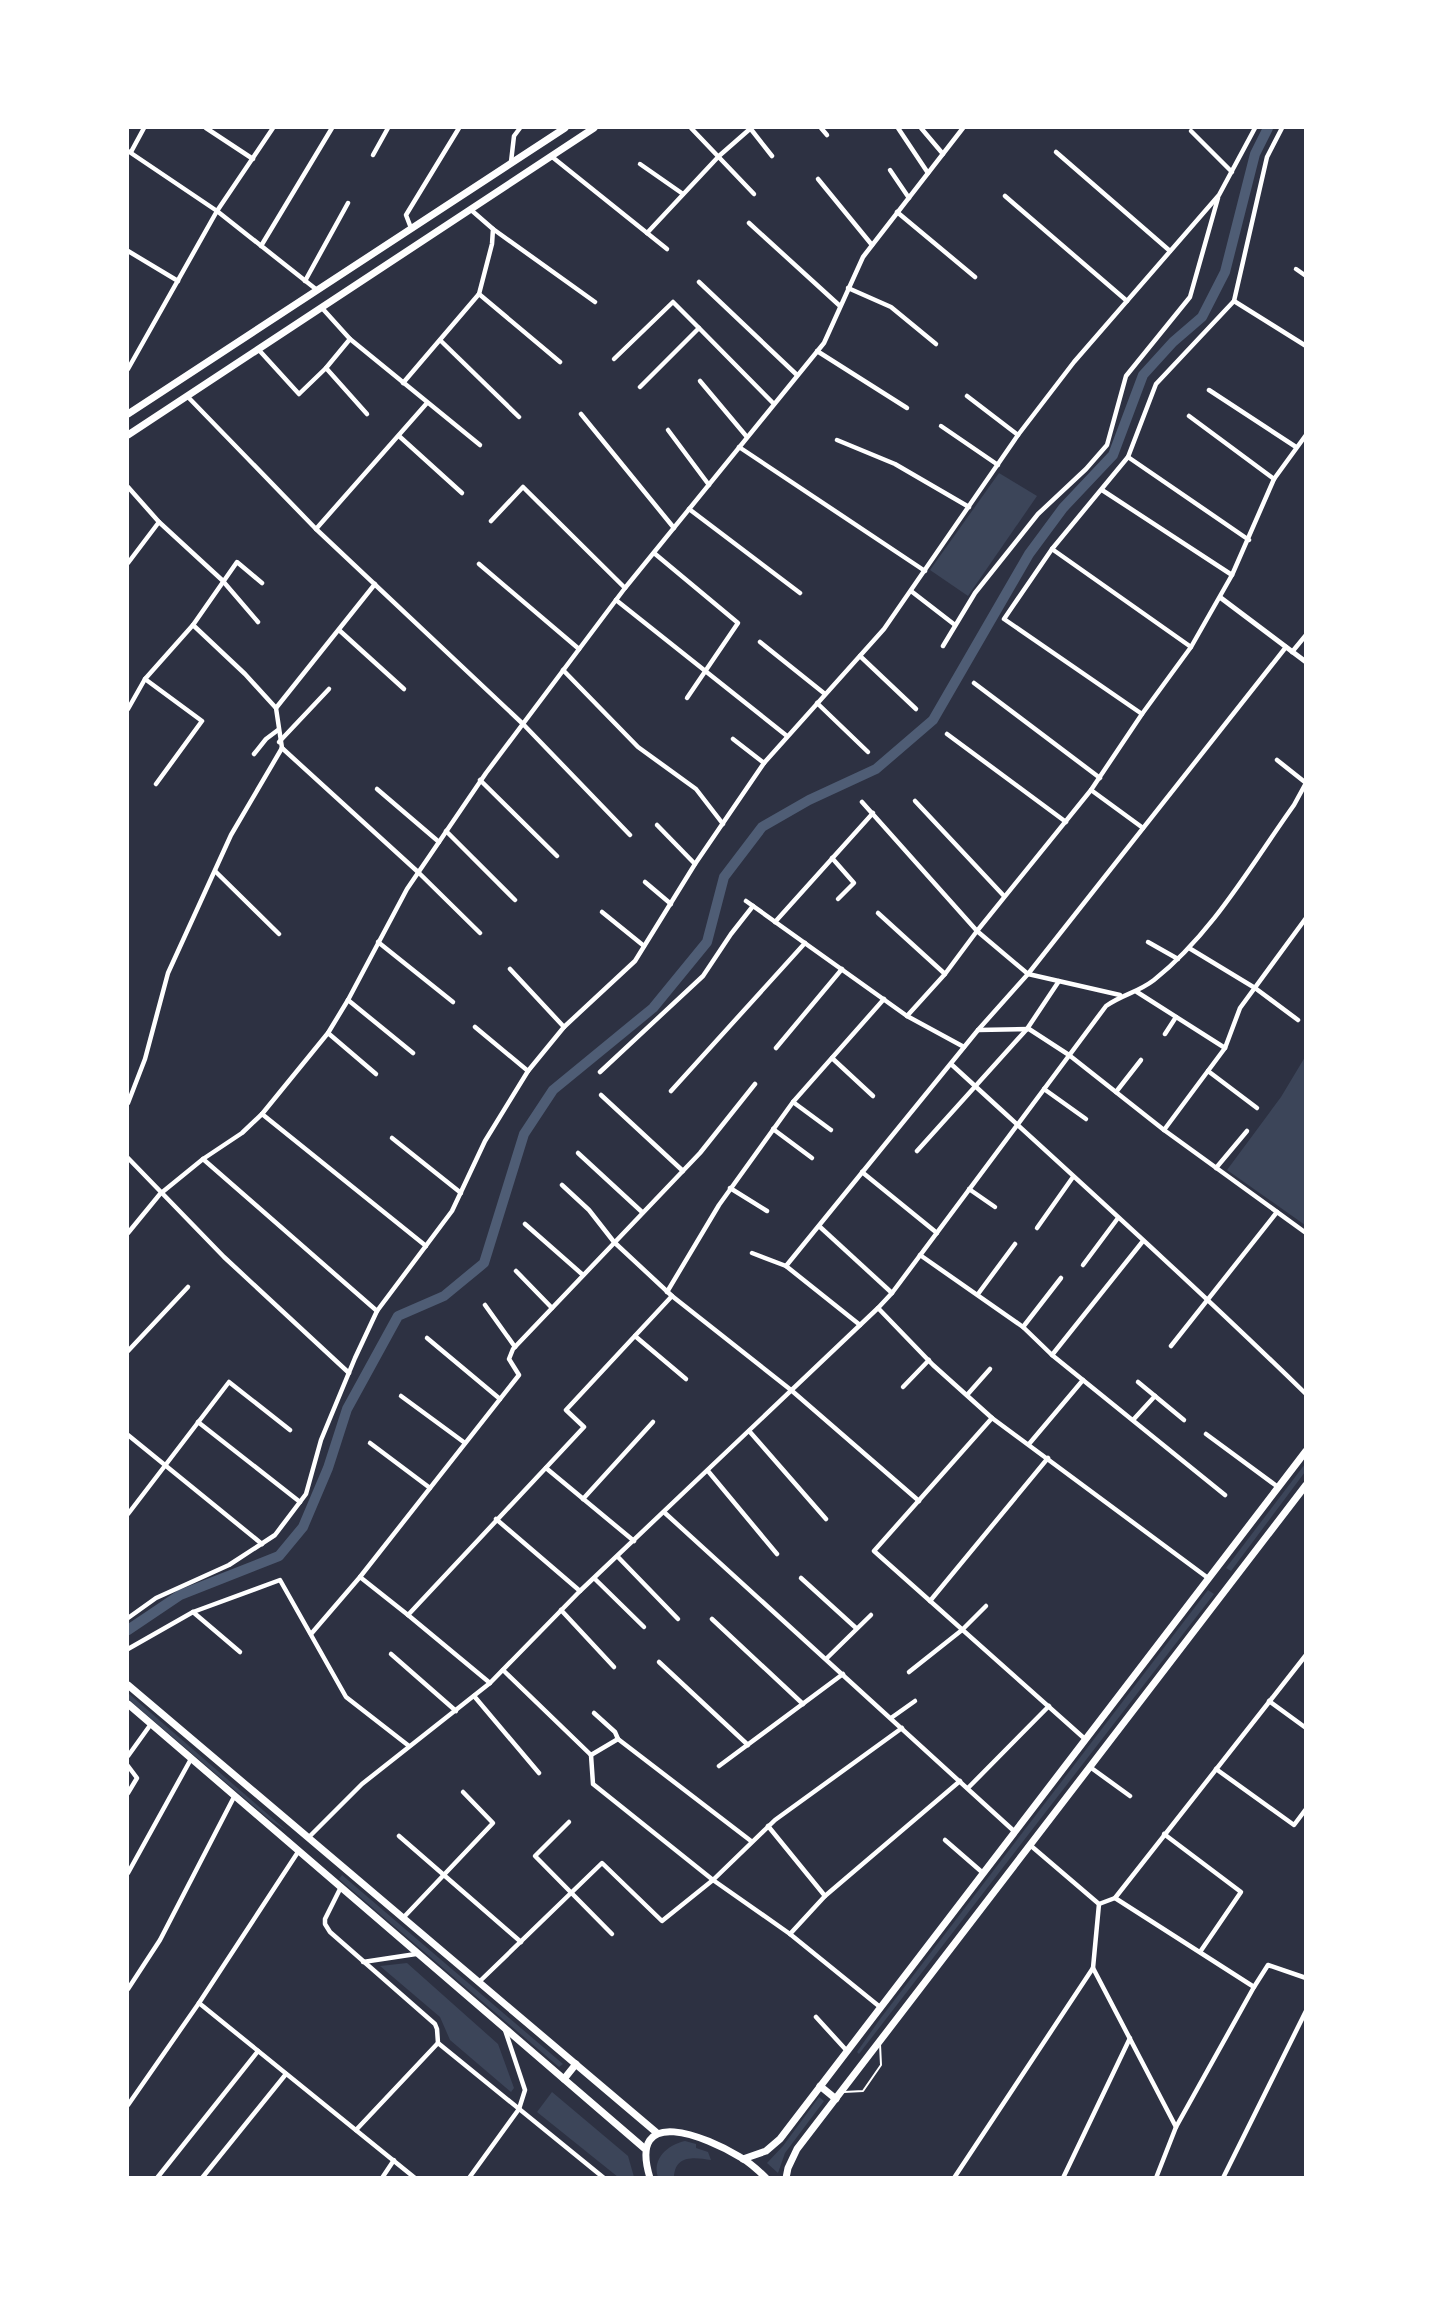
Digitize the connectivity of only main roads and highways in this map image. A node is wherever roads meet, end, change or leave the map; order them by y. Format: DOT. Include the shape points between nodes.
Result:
graph roads {
  1 [pos="565,128"];
  2 [pos="594,128"];
  3 [pos="128,414"];
  4 [pos="128,435"];
  5 [pos="1305,1451"];
  6 [pos="1305,1485"];
  7 [pos="128,1686"];
  8 [pos="128,1704"];
  9 [pos="160,1713"];
  10 [pos="151,1724"];
  11 [pos="576,2064"];
  12 [pos="564,2079"];
  13 [pos="820,2086"];
  14 [pos="836,2099"];
  15 [pos="657,2133"];
  16 [pos="645,2148"];
  17 [pos="743,2159"];
  18 [pos="650,2178"];
  19 [pos="765,2178"];
  20 [pos="786,2178"];
  1 -- 3 [label="main road"];
  2 -- 4 [label="main road"];
  5 -- 13 [label="main road"];
  6 -- 14 [label="main road"];
  7 -- 9 [label="main road"];
  8 -- 10 [label="main road"];
  9 -- 10 [label="main road"];
  9 -- 11 [label="main road"];
  10 -- 12 [label="main road"];
  11 -- 12 [label="main road"];
  11 -- 15 [label="main road"];
  12 -- 16 [label="main road"];
  13 -- 14 [label="main road"];
  13 -- 17 [label="main road" via="780,2139 766,2151"];
  14 -- 20 [label="main road" via="797,2149"];
  15 -- 16 [label="main road"];
  15 -- 17 [label="main road" via="673,2130 695,2135"];
  16 -- 18 [label="main road"];
  17 -- 19 [label="main road"];
}
